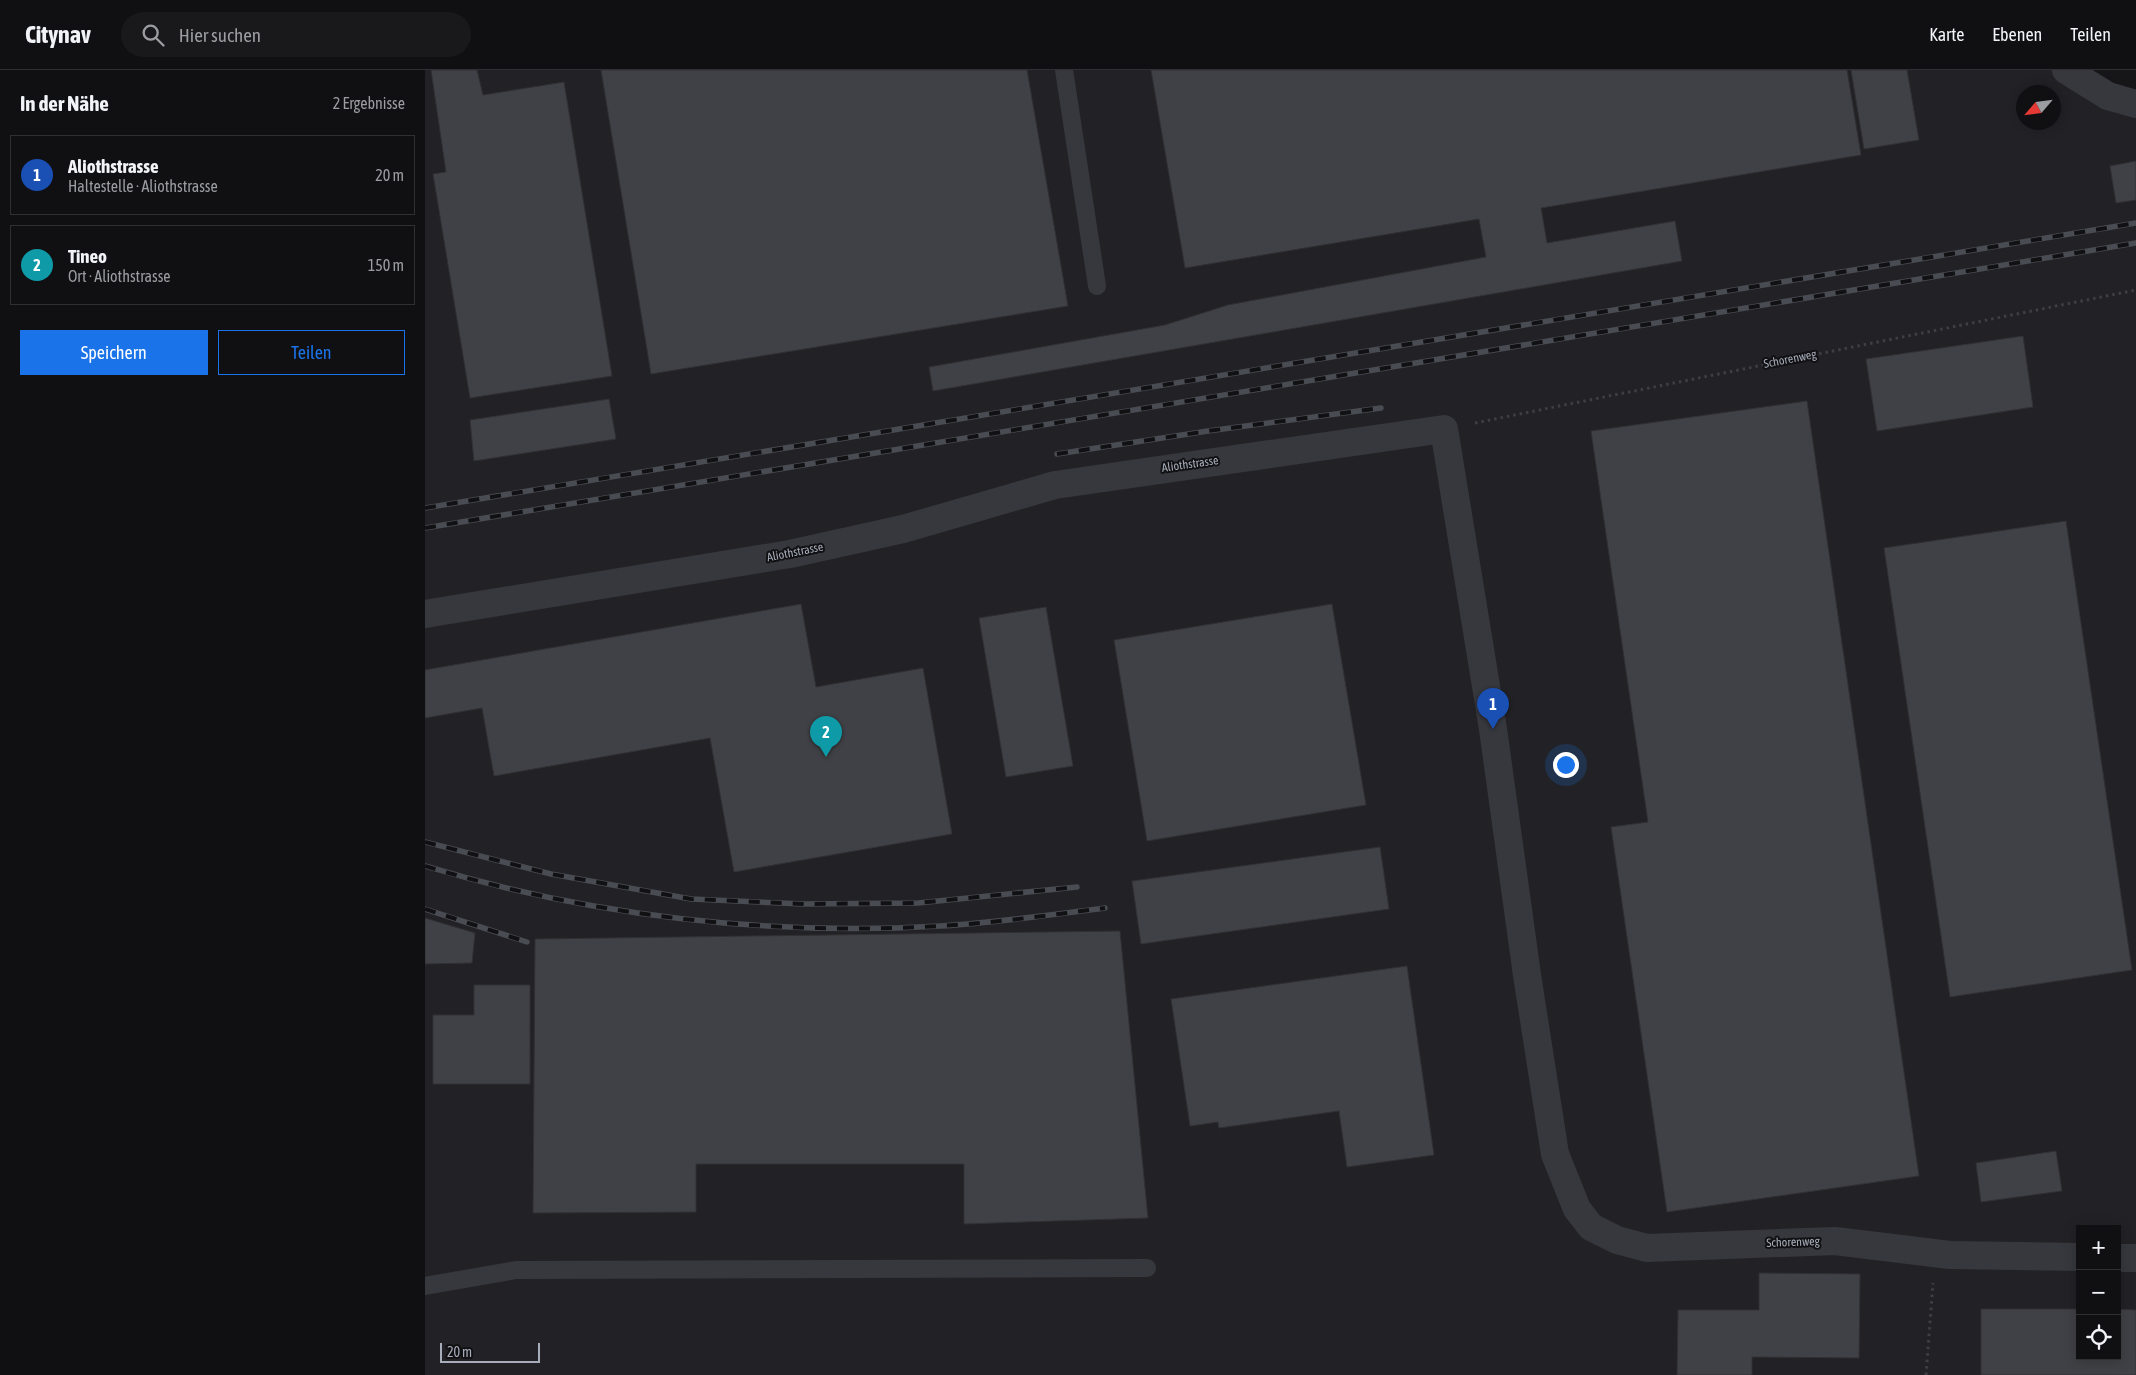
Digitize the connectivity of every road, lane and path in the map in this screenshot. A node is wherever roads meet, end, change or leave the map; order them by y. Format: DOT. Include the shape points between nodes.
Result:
graph roads {
  1 [pos="1064,70"];
  2 [pos="2067,70"];
  3 [pos="2136,104"];
  4 [pos="1097,286"];
  5 [pos="2136,290"];
  6 [pos="1444,429"];
  7 [pos="425,614"];
  8 [pos="1935,1253"];
  9 [pos="2076,1257"];
  10 [pos="2121,1258"];
  11 [pos="2136,1258"];
  12 [pos="1147,1268"];
  13 [pos="425,1286"];
  14 [pos="1926,1375"];
  1 -- 4 [label="lane"];
  2 -- 3 [label="street" via="2108,96"];
  5 -- 6 [label="path, Schorenweg"];
  6 -- 7 [label="street, Aliothstrasse" via="1055,484 903,529 790,554"];
  6 -- 8 [label="street, Schorenweg" via="1493,729 1555,1154 1577,1209 1591,1227 1617,1240 1647,1248 1835,1241"];
  8 -- 9 [label="street, Schorenweg"];
  8 -- 14 [label="path"];
  10 -- 11 [label="street"];
  12 -- 13 [label="lane" via="516,1270"];
}
